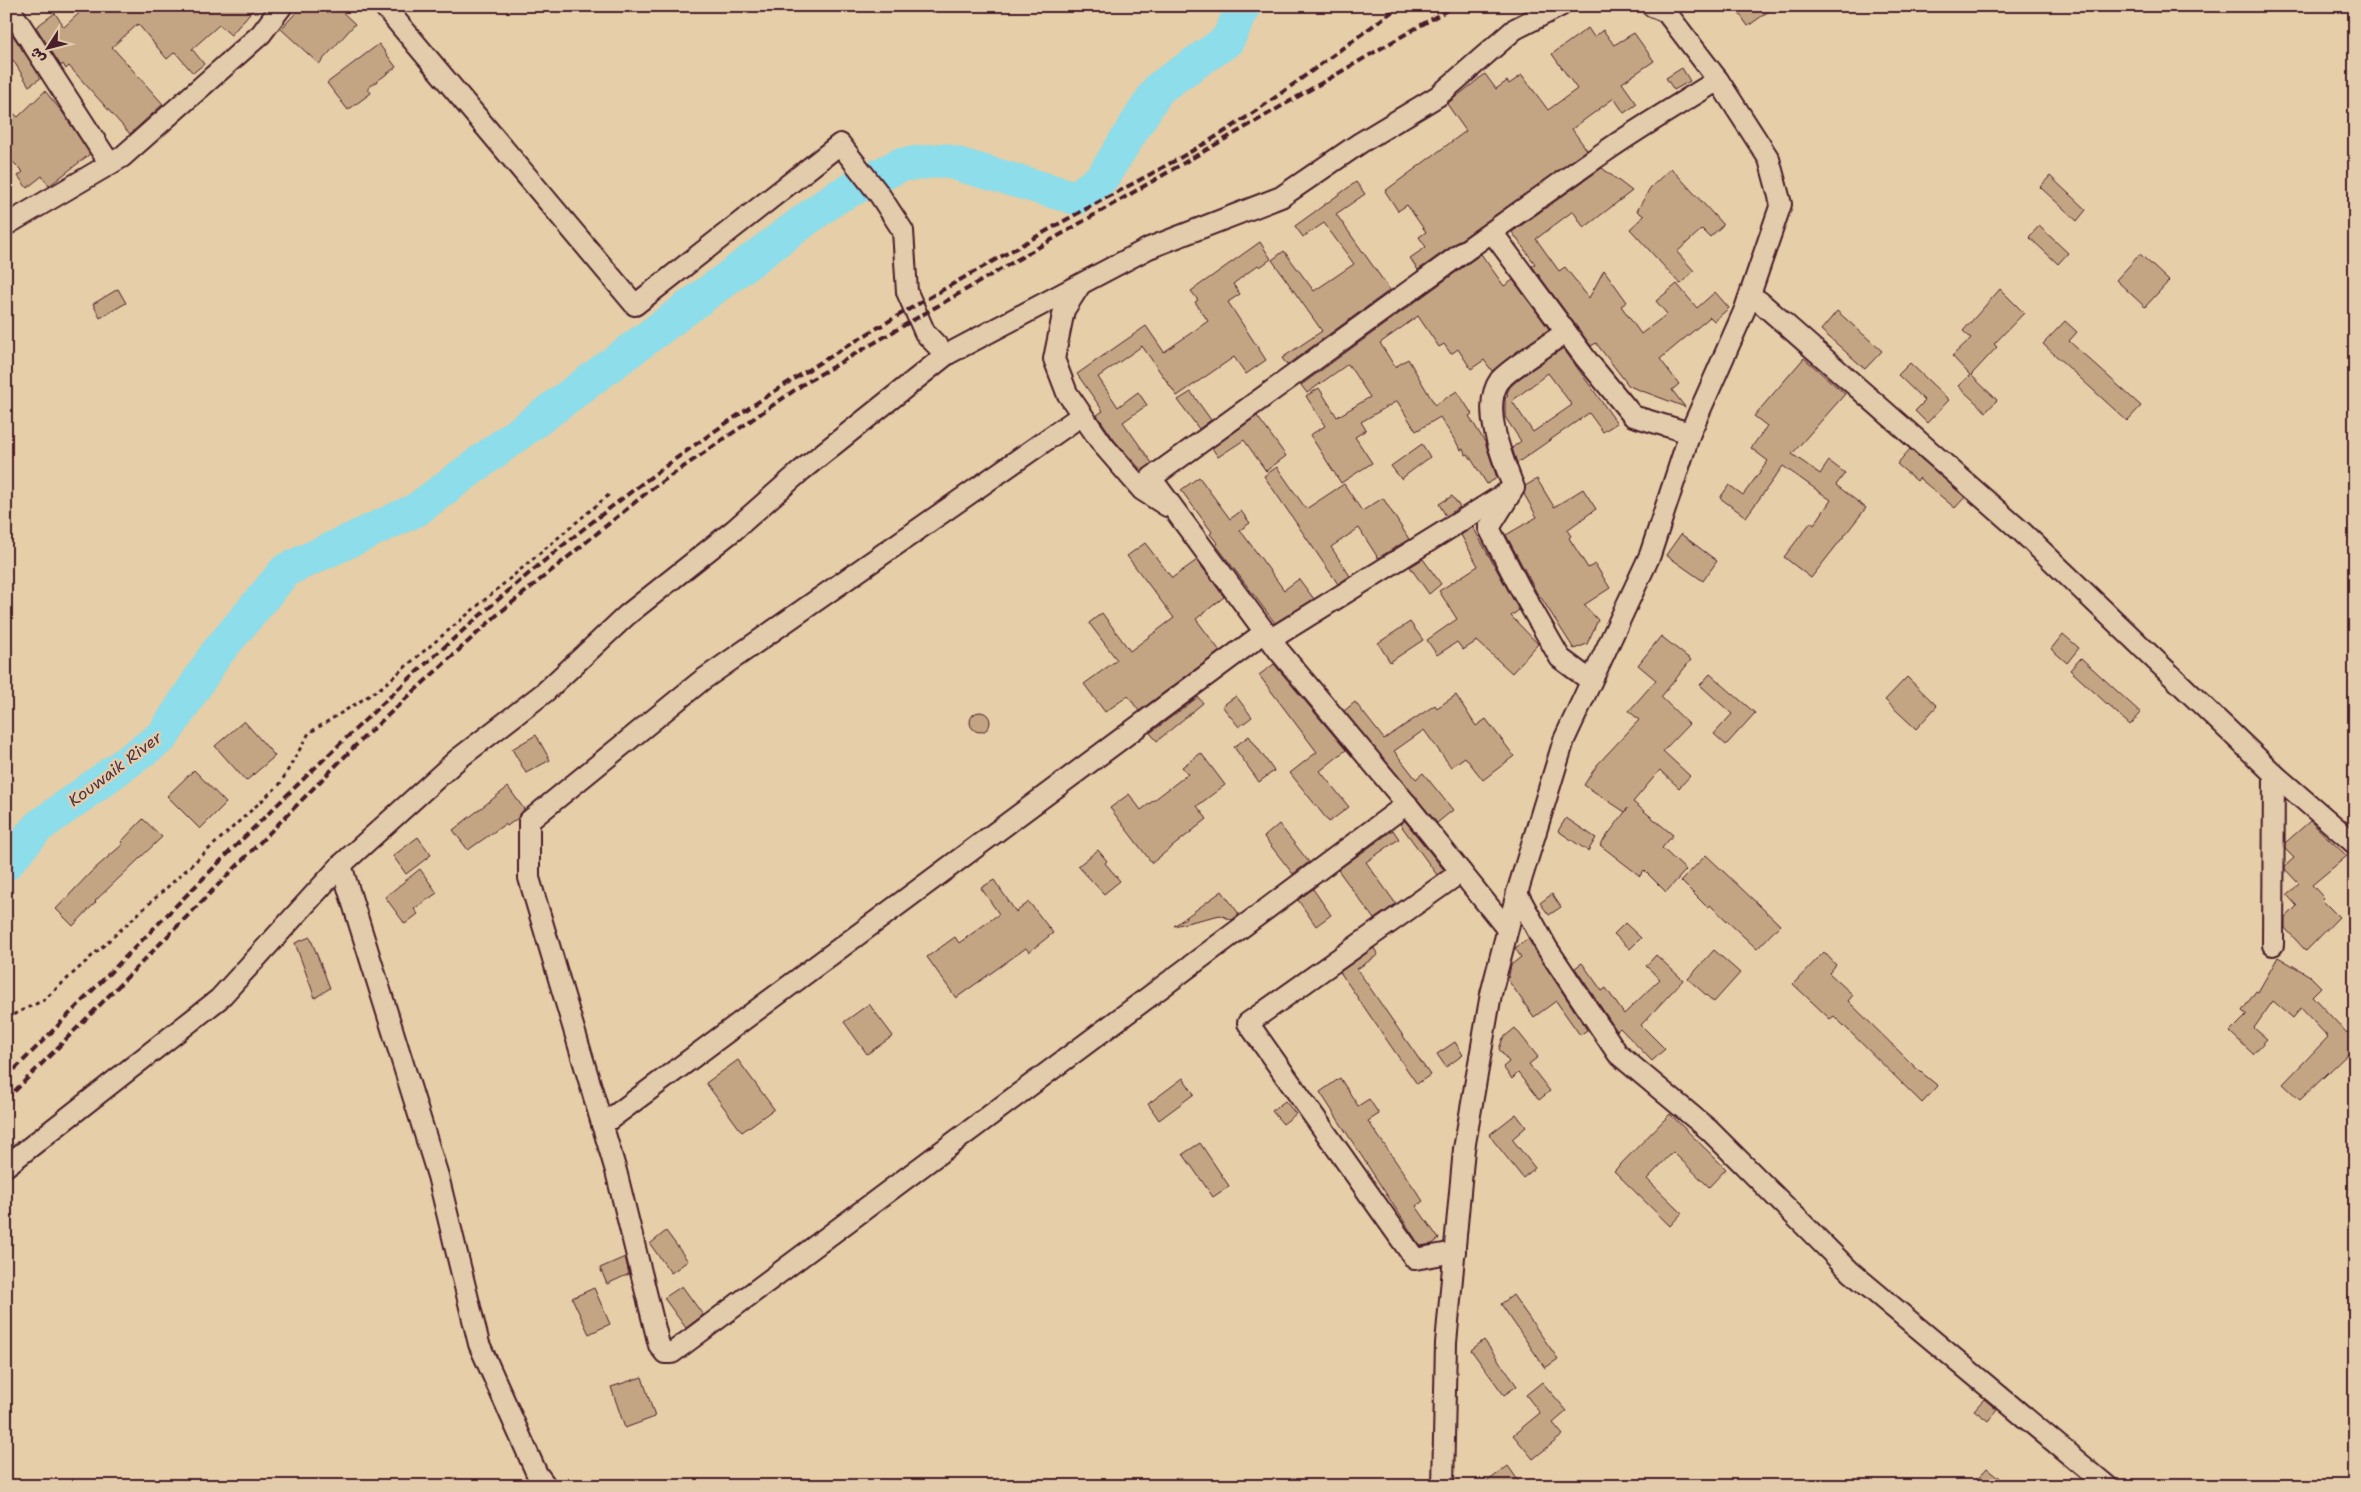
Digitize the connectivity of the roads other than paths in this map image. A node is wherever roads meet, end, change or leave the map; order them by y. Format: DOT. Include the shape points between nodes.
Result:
graph roads {
  1 [pos="8,6"];
  2 [pos="282,6"];
  3 [pos="384,6"];
  4 [pos="1560,6"];
  5 [pos="1652,6"];
  6 [pos="1718,80"];
  7 [pos="110,164"];
  8 [pos="6,225"];
  9 [pos="1492,232"];
  10 [pos="1081,283"];
  11 [pos="1748,301"];
  12 [pos="1566,332"];
  13 [pos="946,355"];
  14 [pos="1082,415"];
  15 [pos="1690,433"];
  16 [pos="1514,488"];
  17 [pos="1177,512"];
  18 [pos="1268,636"];
  19 [pos="1591,682"];
  20 [pos="2274,774"];
  21 [pos="1407,804"];
  22 [pos="2355,844"];
  23 [pos="341,866"];
  24 [pos="1461,872"];
  25 [pos="1517,893"];
  26 [pos="1507,929"];
  27 [pos="2273,945"];
  28 [pos="602,1125"];
  29 [pos="6,1166"];
  30 [pos="1455,1252"];
  31 [pos="546,1486"];
  32 [pos="1443,1486"];
  33 [pos="2107,1486"];
  1 -- 7 [label="street"];
  2 -- 7 [label="street" via="260,34 122,157"];
  3 -- 13 [label="street" via="635,305 840,144 903,231 907,292 924,333"];
  4 -- 10 [label="street" via="1515,29 1438,96 1281,196 1149,248"];
  5 -- 6 [label="street" via="1666,12"];
  6 -- 9 [label="street" via="1604,152"];
  6 -- 11 [label="street" via="1769,159 1781,204"];
  7 -- 8 [label="street"];
  9 -- 12 [label="street"];
  9 -- 17 [label="street" via="1151,478"];
  10 -- 13 [label="street"];
  10 -- 14 [label="street" via="1064,310 1054,359 1067,393"];
  11 -- 15 [label="street"];
  11 -- 20 [label="street" via="1759,301 2022,532"];
  12 -- 15 [label="street" via="1633,416"];
  12 -- 16 [label="street" via="1500,380 1491,399 1498,445"];
  13 -- 23 [label="street" via="627,614 545,692 458,758"];
  14 -- 17 [label="street" via="1142,490"];
  14 -- 28 [label="street" via="701,681 529,821 529,878"];
  15 -- 19 [label="street" via="1650,555"];
  16 -- 18 [label="street"];
  16 -- 19 [label="street" via="1489,528 1560,658"];
  17 -- 18 [label="street"];
  18 -- 21 [label="street"];
  18 -- 28 [label="street"];
  19 -- 25 [label="street" via="1564,740"];
  20 -- 22 [label="street"];
  20 -- 27 [label="street"];
  21 -- 24 [label="street"];
  21 -- 28 [label="street" via="672,1353 665,1353 659,1345"];
  23 -- 29 [label="street" via="219,999"];
  23 -- 31 [label="street" via="438,1176 479,1344 537,1474"];
  24 -- 26 [label="street"];
  24 -- 30 [label="street" via="1248,1023 1415,1259"];
  25 -- 26 [label="street"];
  25 -- 33 [label="street" via="1547,948 1618,1054 1709,1130 1851,1272"];
  26 -- 30 [label="street" via="1491,994 1464,1149"];
  30 -- 32 [label="street" via="1446,1343"];
}
